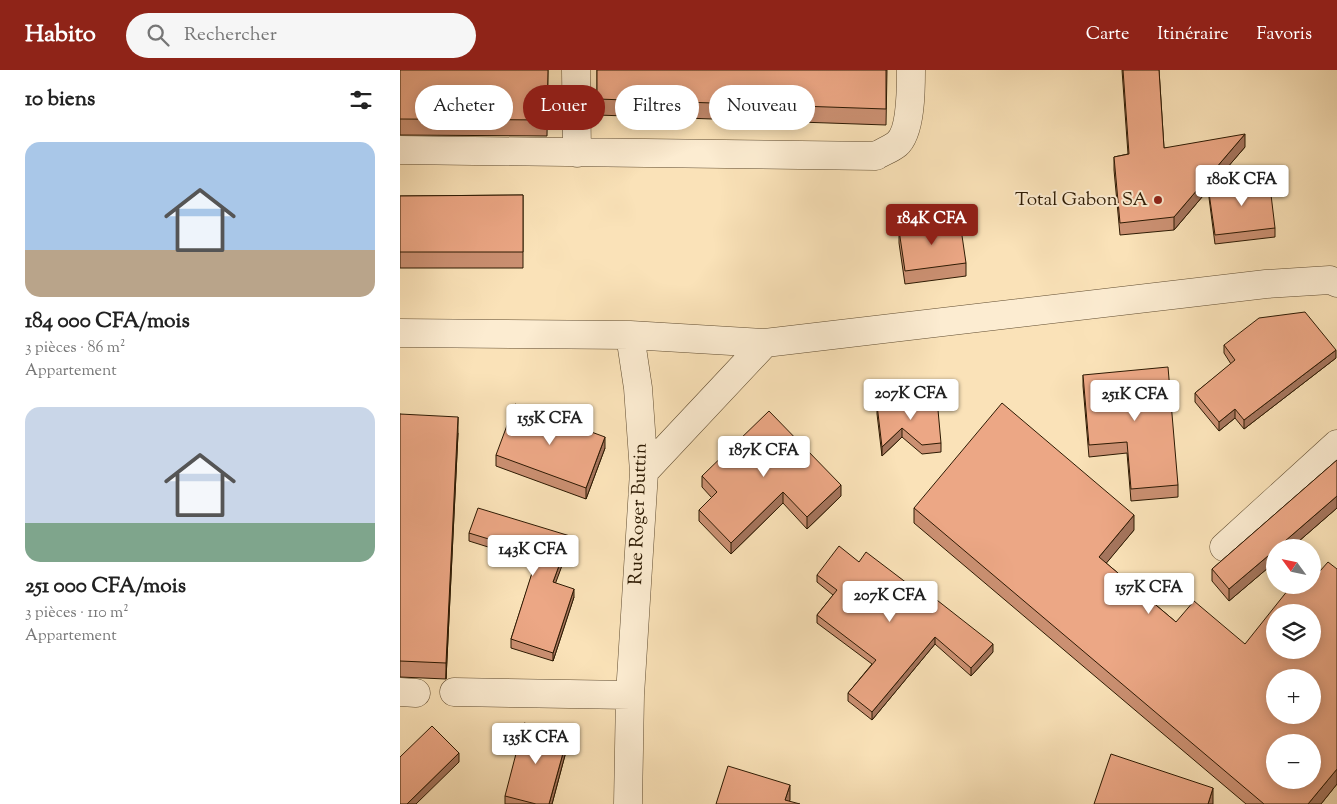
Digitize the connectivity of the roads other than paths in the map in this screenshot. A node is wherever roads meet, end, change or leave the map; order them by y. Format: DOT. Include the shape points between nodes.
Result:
graph roads {
  1 [pos="576,70"];
  2 [pos="911,70"];
  3 [pos="400,150"];
  4 [pos="577,153"];
  5 [pos="1337,284"];
  6 [pos="400,333"];
  7 [pos="630,335"];
  8 [pos="765,343"];
  9 [pos="1337,444"];
  10 [pos="644,472"];
  11 [pos="1224,547"];
  12 [pos="454,692"];
  13 [pos="630,695"];
  14 [pos="628,804"];
  1 -- 4 [label="street"];
  2 -- 4 [label="street" via="910,108 903,132 898,143 876,156"];
  3 -- 4 [label="street"];
  5 -- 8 [label="street" via="1330,280 1266,284"];
  6 -- 7 [label="street"];
  7 -- 8 [label="street"];
  7 -- 10 [label="street, Rue Roger Buttin" via="638,388"];
  8 -- 10 [label="street"];
  9 -- 11 [label="street"];
  10 -- 13 [label="street, Rue Roger Buttin"];
  12 -- 13 [label="street"];
  13 -- 14 [label="street, Rue Roger Buttin"];
}
